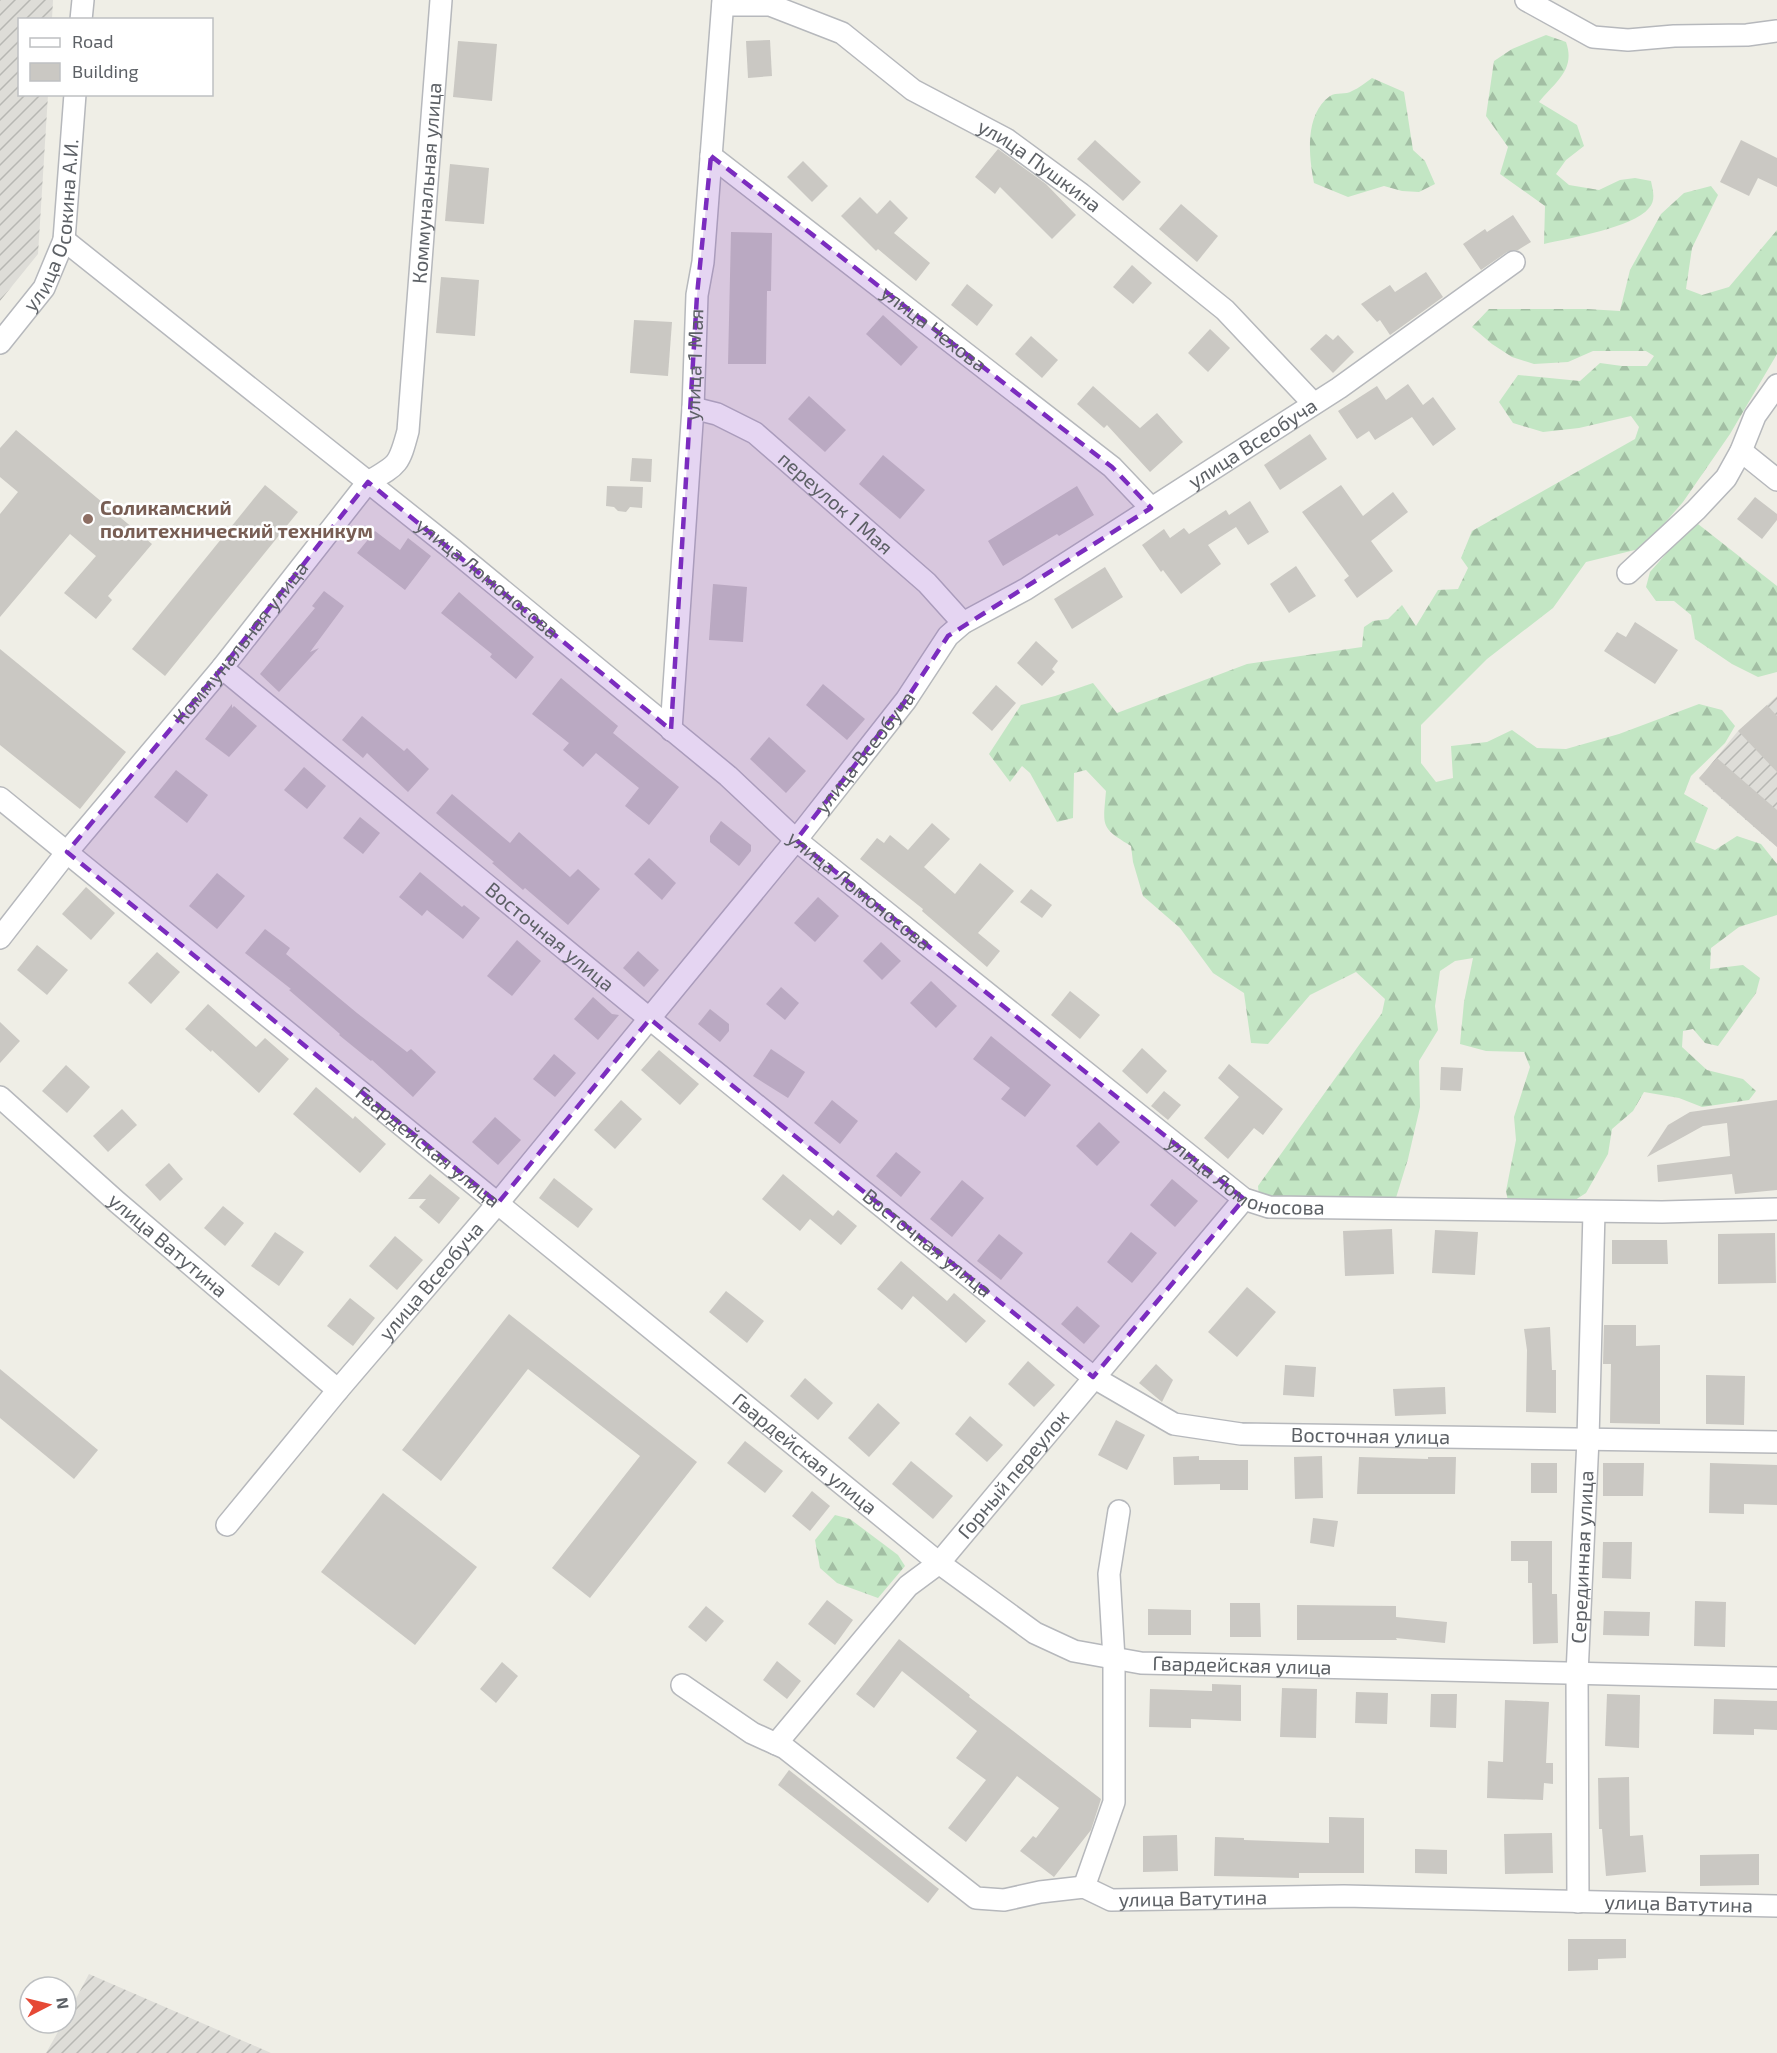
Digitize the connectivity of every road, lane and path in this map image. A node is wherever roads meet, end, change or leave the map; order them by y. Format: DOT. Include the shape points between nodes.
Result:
graph roads {
  1 [pos="83,0"];
  2 [pos="441,0"];
  3 [pos="1526,0"];
  4 [pos="723,3"];
  5 [pos="81,18"];
  6 [pos="1777,31"];
  7 [pos="75,96"];
  8 [pos="711,156"];
  9 [pos="64,240"];
  10 [pos="1514,262"];
  11 [pos="0,343"];
  12 [pos="1777,385"];
  13 [pos="1313,403"];
  14 [pos="693,408"];
  15 [pos="1741,451"];
  16 [pos="1777,480"];
  17 [pos="368,482"];
  18 [pos="1151,508"];
  19 [pos="1628,573"];
  20 [pos="963,623"];
  21 [pos="222,668"];
  22 [pos="671,730"];
  23 [pos="0,798"];
  24 [pos="796,840"];
  25 [pos="67,852"];
  26 [pos="0,938"];
  27 [pos="650,1019"];
  28 [pos="0,1096"];
  29 [pos="1244,1198"];
  30 [pos="498,1203"];
  31 [pos="1777,1209"];
  32 [pos="1594,1212"];
  33 [pos="1093,1377"];
  34 [pos="338,1390"];
  35 [pos="1588,1439"];
  36 [pos="1777,1442"];
  37 [pos="1119,1511"];
  38 [pos="227,1525"];
  39 [pos="939,1563"];
  40 [pos="1114,1659"];
  41 [pos="1577,1674"];
  42 [pos="1777,1678"];
  43 [pos="682,1685"];
  44 [pos="776,1744"];
  45 [pos="1084,1887"];
  46 [pos="1578,1902"];
  47 [pos="1777,1906"];
  1 -- 5 [label="street"];
  2 -- 17 [label="street, Коммунальная улица" via="408,432 393,468"];
  3 -- 6 [label="street" via="1593,37 1628,40"];
  4 -- 8 [label="street, улица 1 Мая"];
  4 -- 13 [label="street, улица Пушкина" via="770,5 842,33 913,90 1006,139 1082,194 1225,310"];
  7 -- 9 [label="street, улица Осокина А.И."];
  8 -- 14 [label="street, улица 1 Мая" via="697,295"];
  8 -- 18 [label="street, улица Чехова" via="1112,467"];
  9 -- 11 [label="street, улица Осокина А.И." via="44,288"];
  9 -- 17 [label="street, улица Ломоносова"];
  10 -- 13 [label="street, улица Всеобуча"];
  12 -- 15 [label="street" via="1755,416"];
  13 -- 18 [label="street, улица Всеобуча"];
  14 -- 20 [label="street, переулок 1 Мая" via="717,414 755,433 927,583"];
  14 -- 22 [label="street, улица 1 Мая"];
  15 -- 16 [label="street"];
  15 -- 19 [label="street" via="1726,478"];
  17 -- 21 [label="street, Коммунальная улица"];
  17 -- 22 [label="street, улица Ломоносова"];
  18 -- 20 [label="street, улица Всеобуча" via="1026,589"];
  20 -- 24 [label="street, улица Всеобуча" via="948,636 906,700"];
  21 -- 25 [label="street, Коммунальная улица"];
  21 -- 27 [label="street, Восточная улица"];
  22 -- 24 [label="street, улица Ломоносова" via="728,776"];
  23 -- 25 [label="street, Гвардейская улица"];
  24 -- 27 [label="street, улица Всеобуча"];
  24 -- 29 [label="street, улица Ломоносова"];
  25 -- 26 [label="street, Коммунальная улица"];
  25 -- 30 [label="street, Гвардейская улица"];
  27 -- 30 [label="street, улица Всеобуча"];
  27 -- 33 [label="street, Восточная улица"];
  28 -- 34 [label="street, улица Ватутина" via="117,1202"];
  29 -- 32 [label="street, улица Ломоносова" via="1269,1207"];
  29 -- 33 [label="street, Горный переулок"];
  30 -- 34 [label="street, улица Всеобуча"];
  30 -- 39 [label="street, Гвардейская улица"];
  31 -- 32 [label="street, улица Ломоносова"];
  32 -- 35 [label="street, Серединная улица"];
  33 -- 35 [label="street, Восточная улица" via="1174,1424 1242,1434"];
  33 -- 39 [label="street, Горный переулок"];
  34 -- 38 [label="street, улица Всеобуча"];
  35 -- 36 [label="street, Восточная улица"];
  35 -- 41 [label="street, Серединная улица"];
  37 -- 40 [label="street" via="1109,1574"];
  39 -- 40 [label="street, Гвардейская улица" via="1035,1633 1074,1652"];
  39 -- 44 [label="street, Горный переулок" via="908,1586"];
  40 -- 41 [label="street, Гвардейская улица" via="1142,1663"];
  40 -- 45 [label="street" via="1114,1803"];
  41 -- 42 [label="street, Гвардейская улица"];
  41 -- 46 [label="street, Серединная улица"];
  43 -- 44 [label="street" via="752,1733"];
  44 -- 45 [label="street" via="976,1898 1004,1900"];
  45 -- 46 [label="street, улица Ватутина" via="1111,1900 1344,1896"];
  46 -- 47 [label="street, улица Ватутина"];
}
